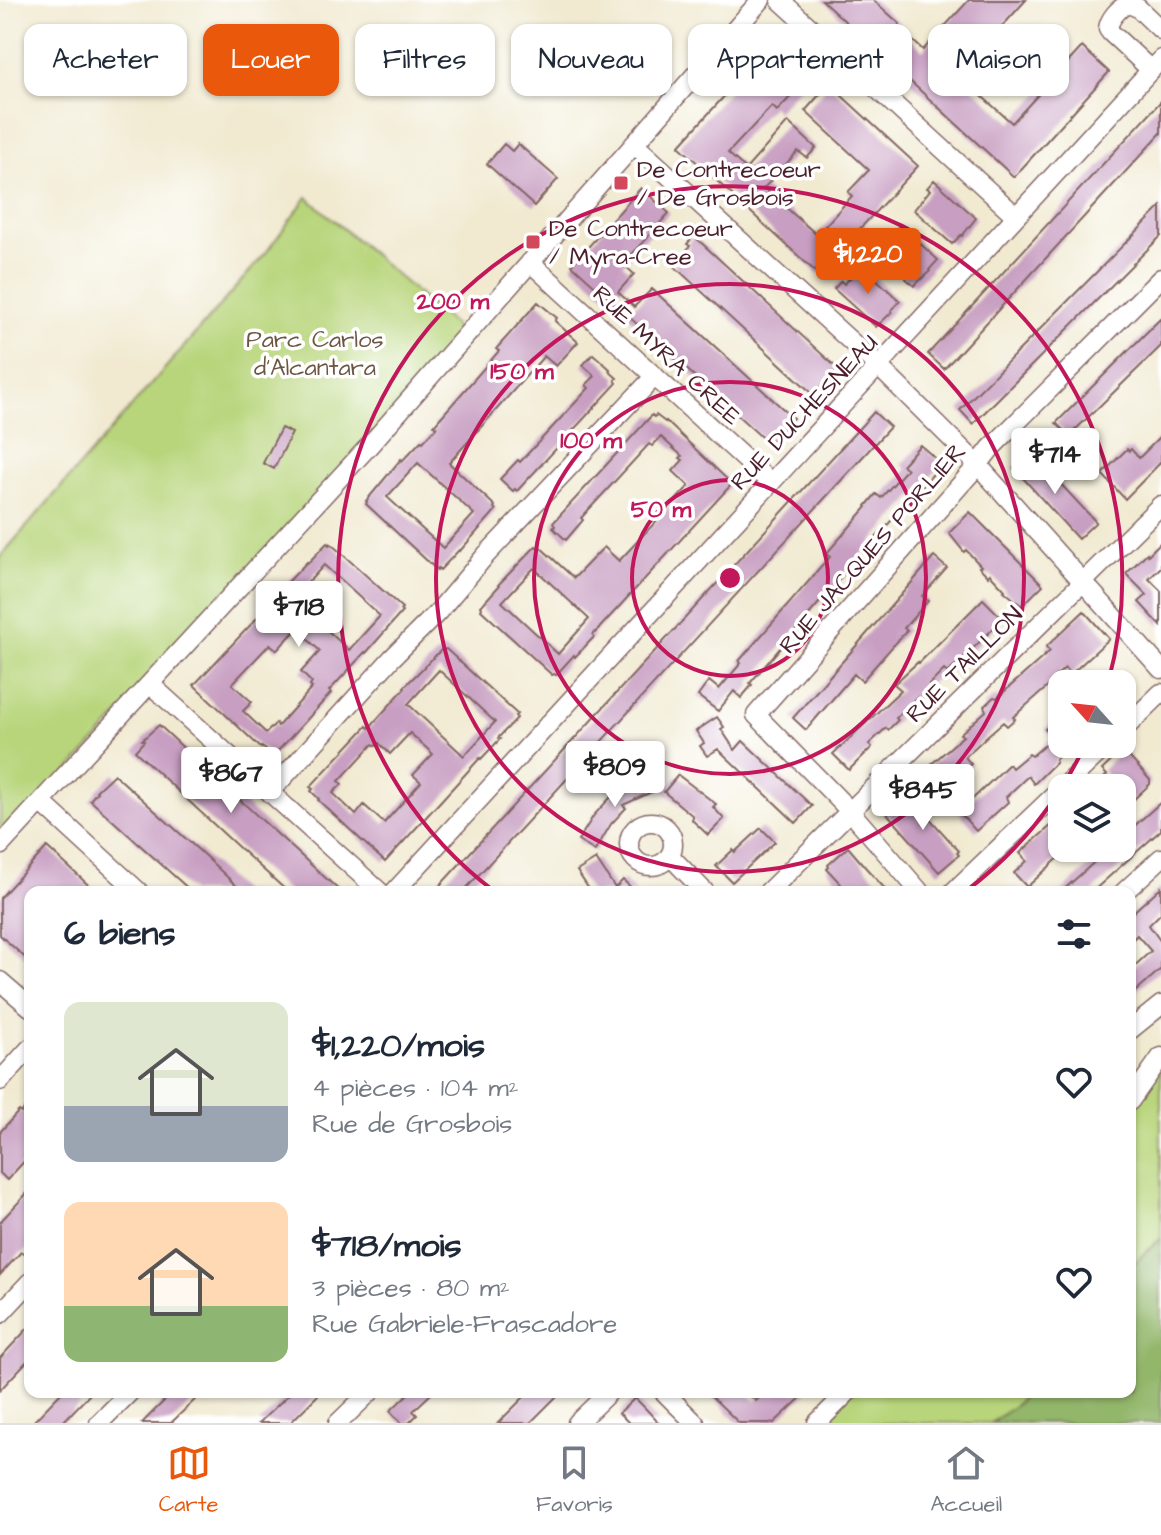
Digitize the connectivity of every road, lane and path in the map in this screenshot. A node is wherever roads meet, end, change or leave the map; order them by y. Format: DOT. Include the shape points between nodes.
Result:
graph roads {
  1 [pos="761,0"];
  2 [pos="780,0"];
  3 [pos="1161,30"];
  4 [pos="1156,64"];
  5 [pos="634,144"];
  6 [pos="1016,216"];
  7 [pos="530,262"];
  8 [pos="1161,278"];
  9 [pos="878,366"];
  10 [pos="655,376"];
  11 [pos="978,465"];
  12 [pos="771,483"];
  13 [pos="1161,505"];
  14 [pos="1082,582"];
  15 [pos="1161,669"];
  16 [pos="150,684"];
  17 [pos="1161,693"];
  18 [pos="1136,717"];
  19 [pos="1093,758"];
  20 [pos="271,791"];
  21 [pos="41,802"];
  22 [pos="850,811"];
  23 [pos="0,846"];
  24 [pos="670,856"];
  25 [pos="1161,858"];
  26 [pos="132,886"];
  27 [pos="374,886"];
  28 [pos="400,886"];
  29 [pos="699,886"];
  30 [pos="774,886"];
  31 [pos="915,886"];
  32 [pos="959,886"];
  33 [pos="1131,886"];
  34 [pos="0,981"];
  35 [pos="24,1002"];
  36 [pos="1161,1005"];
  37 [pos="1136,1025"];
  38 [pos="24,1055"];
  39 [pos="1161,1057"];
  40 [pos="0,1081"];
  41 [pos="1136,1092"];
  42 [pos="24,1288"];
  43 [pos="0,1314"];
  44 [pos="124,1398"];
  45 [pos="364,1398"];
  46 [pos="603,1398"];
  47 [pos="670,1398"];
  48 [pos="842,1398"];
  49 [pos="99,1423"];
  50 [pos="338,1423"];
  51 [pos="577,1423"];
  52 [pos="695,1423"];
  53 [pos="817,1423"];
  1 -- 5 [label="street"];
  2 -- 6 [label="street"];
  3 -- 4 [label="street, RUE DUCHESNEAU" via="1129,4 1108,24 1111,33"];
  4 -- 6 [label="street, RUE DUCHESNEAU"];
  5 -- 7 [label="street"];
  5 -- 9 [label="street"];
  6 -- 9 [label="street, RUE DUCHESNEAU"];
  7 -- 10 [label="street, RUE MYRA CREE"];
  7 -- 16 [label="street"];
  8 -- 11 [label="street, RUE JACQUES PORLIER"];
  9 -- 11 [label="street"];
  9 -- 12 [label="street, RUE DUCHESNEAU"];
  10 -- 12 [label="street, RUE MYRA CREE"];
  10 -- 20 [label="street"];
  11 -- 14 [label="street"];
  11 -- 22 [label="street, RUE JACQUES PORLIER" via="756,715"];
  12 -- 28 [label="street, RUE DUCHESNEAU"];
  13 -- 14 [label="street, RUE TAILLON"];
  14 -- 15 [label="street"];
  14 -- 22 [label="street, RUE TAILLON"];
  16 -- 20 [label="street"];
  16 -- 21 [label="street"];
  17 -- 18 [label="street"];
  19 -- 32 [label="street"];
  20 -- 27 [label="street"];
  21 -- 23 [label="street"];
  21 -- 26 [label="street"];
  22 -- 30 [label="street, RUE TAILLON"];
  22 -- 31 [label="street"];
  24 -- 29 [label="street"];
  25 -- 33 [label="street"];
  34 -- 35 [label="street"];
  36 -- 37 [label="street"];
  38 -- 40 [label="street"];
  39 -- 41 [label="street"];
  42 -- 43 [label="street"];
  44 -- 49 [label="street"];
  45 -- 50 [label="street"];
  46 -- 51 [label="street"];
  47 -- 52 [label="street"];
  48 -- 53 [label="street"];
}
